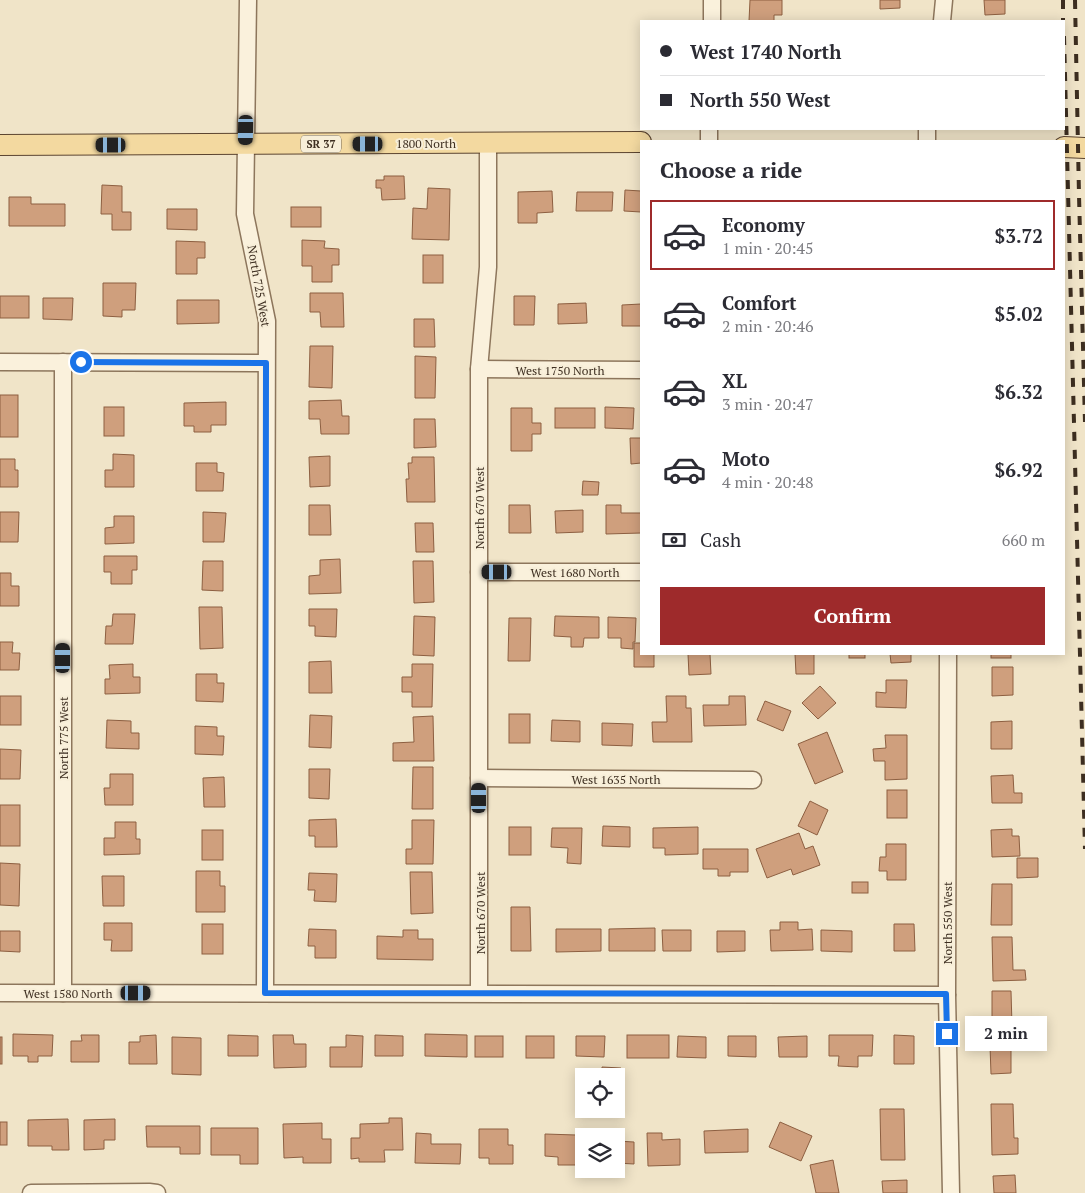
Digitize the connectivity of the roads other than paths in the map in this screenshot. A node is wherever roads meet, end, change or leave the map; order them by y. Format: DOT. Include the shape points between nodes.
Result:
graph roads {
  1 [pos="248,0"];
  2 [pos="712,0"];
  3 [pos="944,0"];
  4 [pos="712,20"];
  5 [pos="942,20"];
  6 [pos="640,142"];
  7 [pos="488,143"];
  8 [pos="246,144"];
  9 [pos="0,145"];
  10 [pos="1065,147"];
  11 [pos="1085,148"];
  12 [pos="0,362"];
  13 [pos="63,362"];
  14 [pos="266,363"];
  15 [pos="479,370"];
  16 [pos="640,370"];
  17 [pos="479,572"];
  18 [pos="640,572"];
  19 [pos="948,655"];
  20 [pos="479,778"];
  21 [pos="753,780"];
  22 [pos="0,993"];
  23 [pos="63,993"];
  24 [pos="265,993"];
  25 [pos="479,993"];
  26 [pos="946,994"];
  27 [pos="31,1193"];
  28 [pos="157,1193"];
  29 [pos="951,1193"];
  1 -- 8 [label="street, North 725 West"];
  2 -- 4 [label="street"];
  3 -- 5 [label="street"];
  6 -- 7 [label="main road, 1800 North / SR 37"];
  7 -- 8 [label="main road, 1800 North / SR 37"];
  7 -- 15 [label="street, North 670 West" via="488,267"];
  8 -- 9 [label="main road, 1800 North / SR 37"];
  8 -- 14 [label="street, North 725 West" via="245,214 267,321"];
  10 -- 11 [label="main road"];
  12 -- 13 [label="street"];
  13 -- 14 [label="street"];
  13 -- 23 [label="street, North 775 West"];
  14 -- 24 [label="street, North 725 West"];
  15 -- 16 [label="street, West 1750 North"];
  15 -- 17 [label="street, North 670 West"];
  17 -- 18 [label="street, West 1680 North"];
  17 -- 20 [label="street, North 670 West"];
  19 -- 26 [label="street, North 550 West"];
  20 -- 21 [label="street, West 1635 North"];
  20 -- 25 [label="street, North 670 West"];
  22 -- 23 [label="street, West 1580 North"];
  23 -- 24 [label="street, West 1580 North"];
  24 -- 25 [label="street, West 1580 North"];
  25 -- 26 [label="street, West 1580 North"];
  26 -- 29 [label="street, North 550 West"];
  27 -- 28 [label="street"];
}
